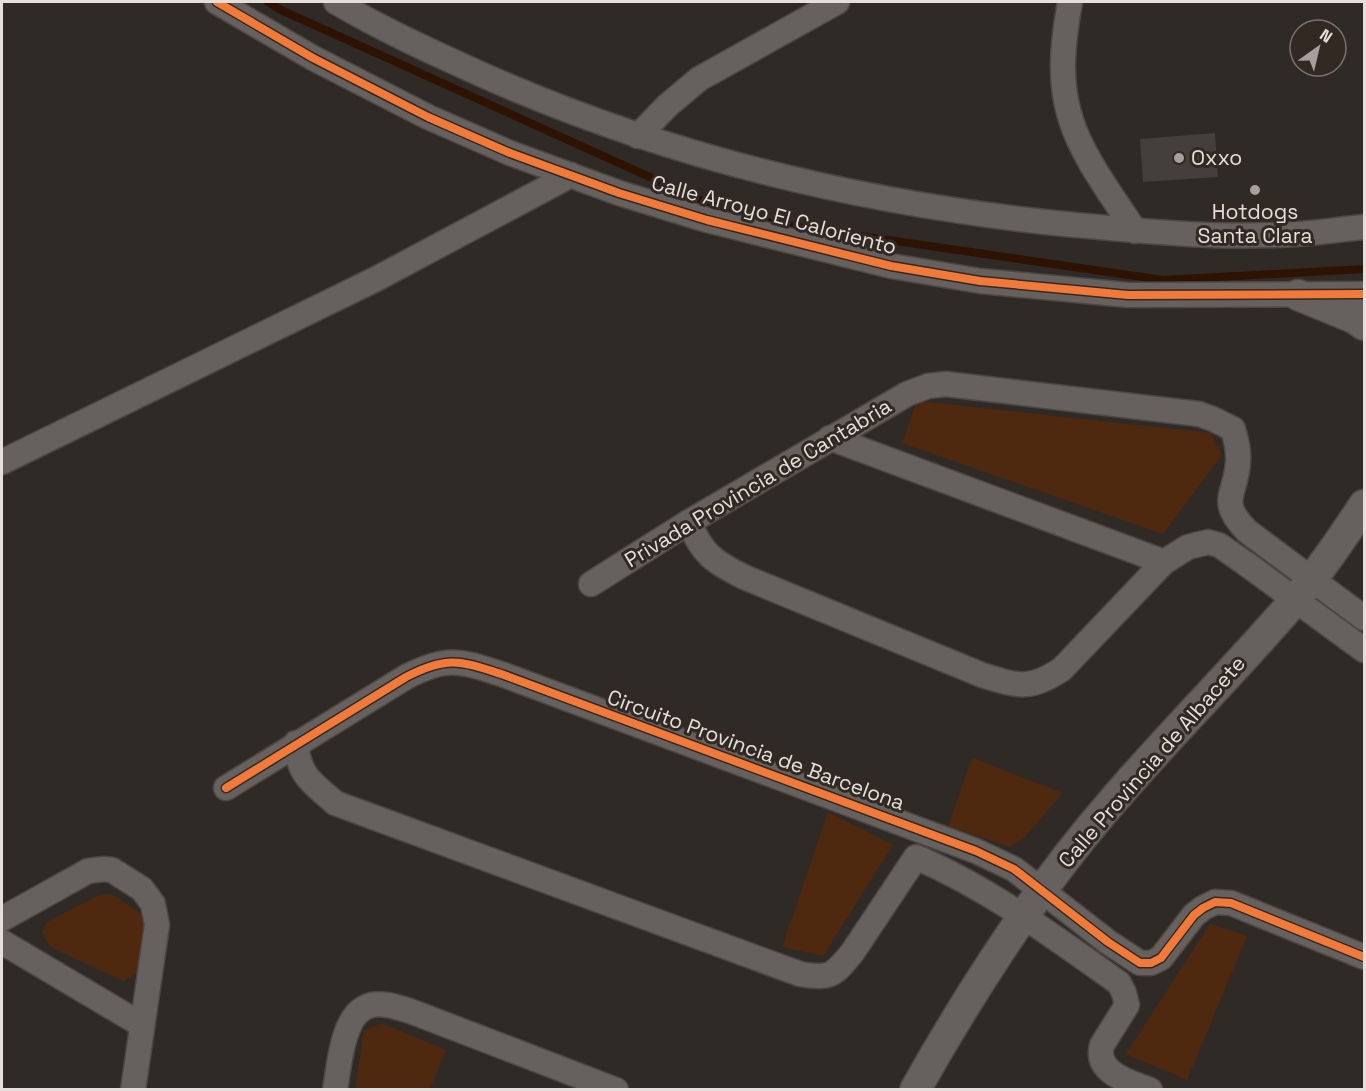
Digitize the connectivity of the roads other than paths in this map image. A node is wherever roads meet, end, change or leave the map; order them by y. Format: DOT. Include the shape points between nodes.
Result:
graph roads {
  1 [pos="217,2"];
  2 [pos="336,2"];
  3 [pos="837,2"];
  4 [pos="1070,2"];
  5 [pos="638,136"];
  6 [pos="571,175"];
  7 [pos="1365,227"];
  8 [pos="1135,231"];
  9 [pos="1365,294"];
  10 [pos="1298,295"];
  11 [pos="1365,325"];
  12 [pos="830,438"];
  13 [pos="2,462"];
  14 [pos="1365,505"];
  15 [pos="689,522"];
  16 [pos="1164,562"];
  17 [pos="591,584"];
  18 [pos="1304,589"];
  19 [pos="1365,618"];
  20 [pos="1365,650"];
  21 [pos="296,743"];
  22 [pos="226,788"];
  23 [pos="920,830"];
  24 [pos="916,857"];
  25 [pos="1042,891"];
  26 [pos="1023,917"];
  27 [pos="2,919"];
  28 [pos="2,942"];
  29 [pos="1365,957"];
  30 [pos="142,1025"];
  31 [pos="133,1089"];
  32 [pos="335,1089"];
  33 [pos="616,1089"];
  34 [pos="915,1089"];
  35 [pos="1150,1089"];
  1 -- 6 [label="street, Calle Arroyo El Caloriento" via="313,58 428,117"];
  2 -- 5 [label="street, Calle Arroyo El Caloriento" via="532,97"];
  3 -- 5 [label="street" via="699,79"];
  4 -- 8 [label="street" via="1063,47 1063,81 1070,119"];
  5 -- 8 [label="street, Calle Arroyo El Caloriento" via="802,182 905,202 990,217"];
  6 -- 10 [label="street, Calle Arroyo El Caloriento" via="707,220 891,266 980,281 1128,295"];
  6 -- 13 [label="street" via="376,279"];
  7 -- 8 [label="street, Calle Arroyo El Caloriento" via="1294,234"];
  9 -- 10 [label="street, Calle Arroyo El Caloriento"];
  10 -- 11 [label="street"];
  12 -- 15 [label="street, Privada Provincia de Cantabria"];
  12 -- 16 [label="street"];
  12 -- 18 [label="street, Privada Provincia de Cantabria" via="907,394 946,384 1199,414 1233,429 1239,453 1230,497 1232,513"];
  14 -- 18 [label="street, Calle Provincia de Albacete"];
  15 -- 16 [label="street" via="706,555 744,577 982,675 1027,685 1046,680 1062,669"];
  15 -- 17 [label="street, Privada Provincia de Cantabria"];
  16 -- 18 [label="street" via="1188,547 1208,542"];
  18 -- 19 [label="street"];
  18 -- 20 [label="street"];
  18 -- 25 [label="street, Calle Provincia de Albacete" via="1111,803"];
  21 -- 22 [label="street"];
  21 -- 23 [label="street, Circuito Provincia de Barcelona" via="406,677 435,663 450,661 504,675"];
  21 -- 24 [label="street, Circuito Provincia de Barcelona" via="302,771 310,783 335,803 800,974 830,975 841,967"];
  23 -- 24 [label="street, Circuito Provincia de Barcelona" via="922,842"];
  23 -- 25 [label="street, Circuito Provincia de Barcelona" via="1014,869"];
  24 -- 26 [label="street" via="962,878"];
  25 -- 26 [label="street, Calle Provincia de Albacete"];
  25 -- 29 [label="street, Circuito Provincia de Barcelona" via="1140,963 1161,958 1194,915 1215,903 1231,903"];
  26 -- 34 [label="street, Calle Provincia de Albacete"];
  26 -- 35 [label="street" via="1119,983 1127,1005 1102,1045 1102,1060 1122,1080"];
  27 -- 30 [label="street" via="96,869 112,870 142,889 153,904 157,926"];
  28 -- 30 [label="street"];
  30 -- 31 [label="street"];
  32 -- 33 [label="street" via="346,1034 364,1008 379,1005 410,1011"];
}
